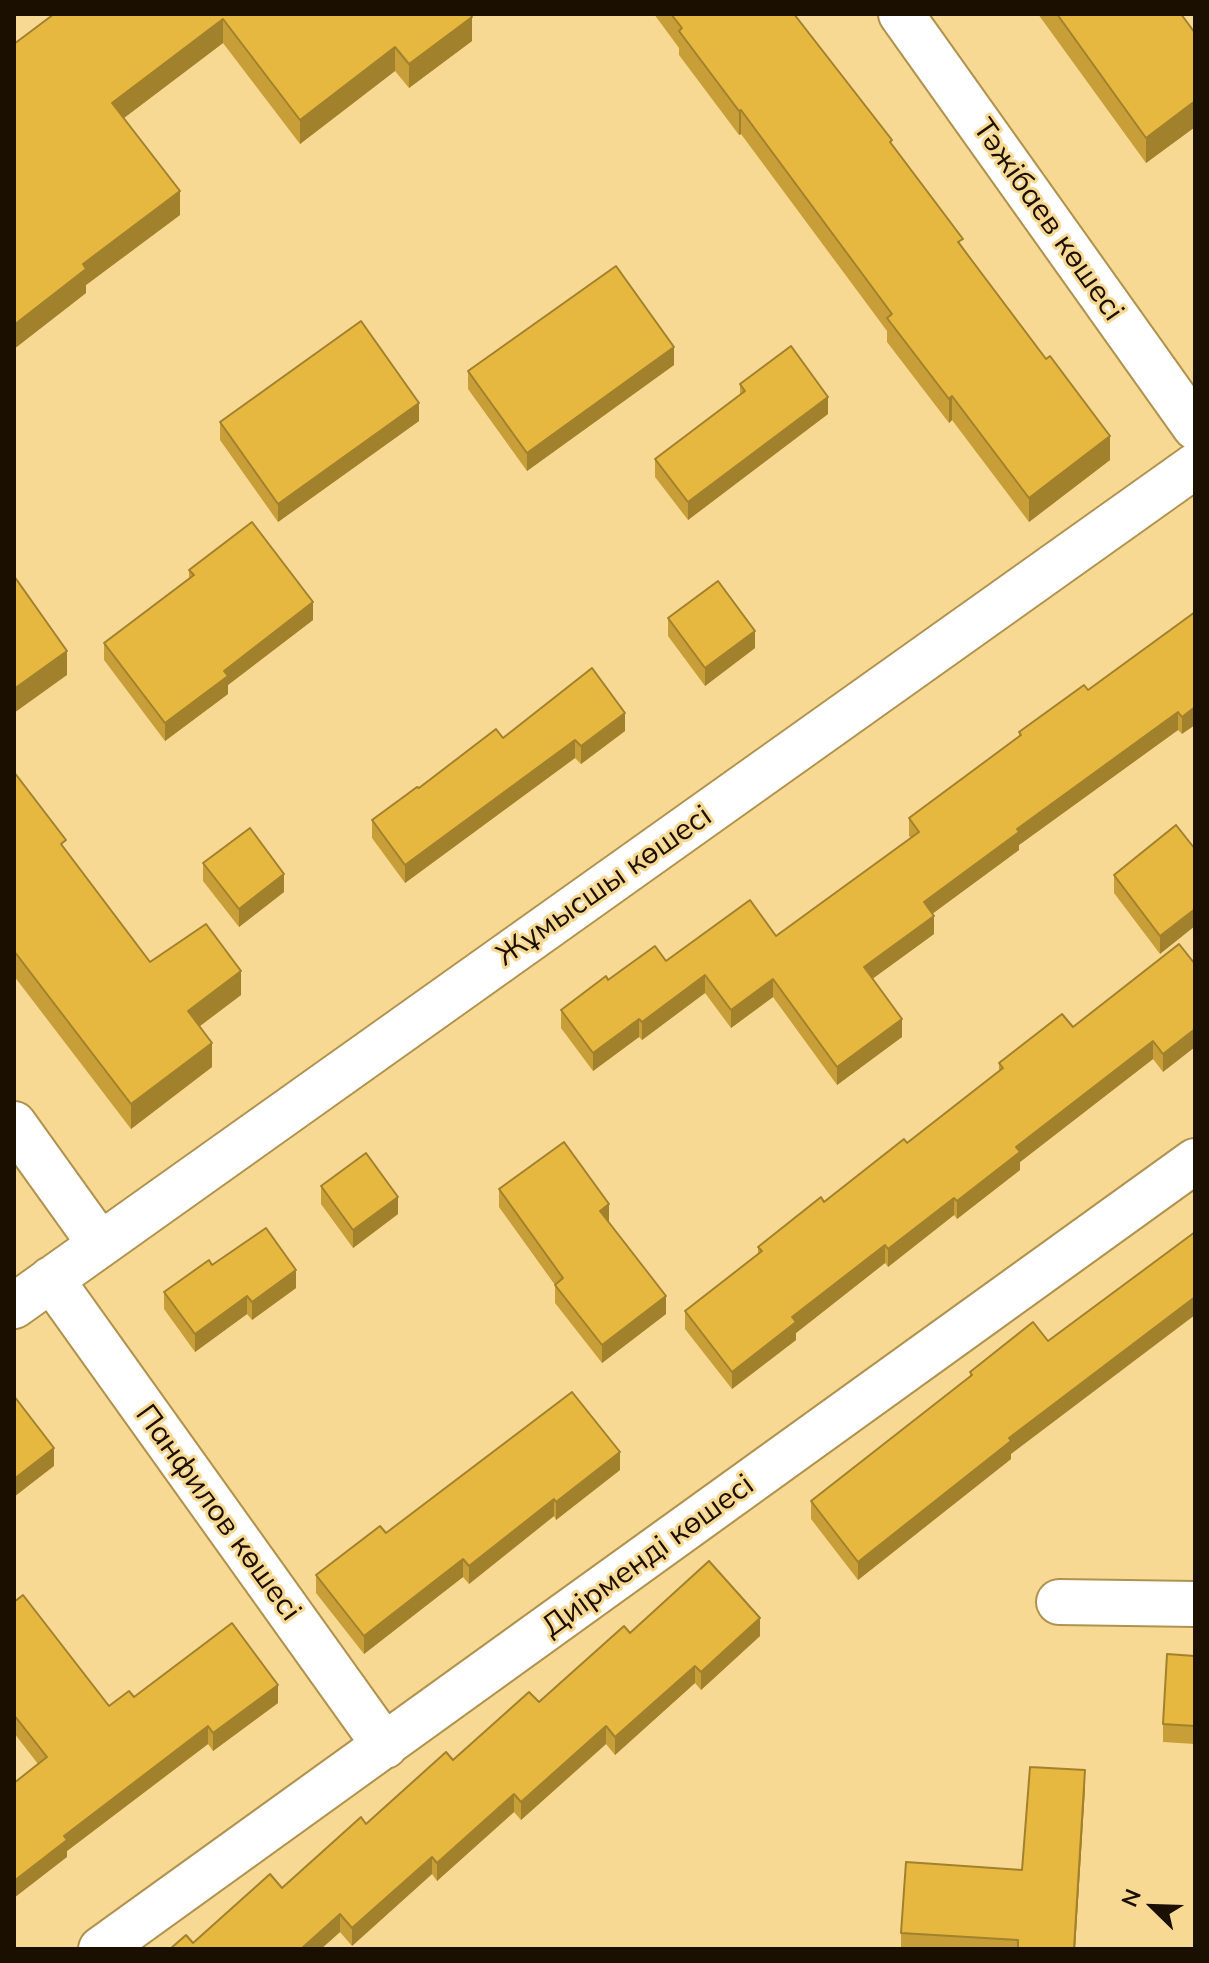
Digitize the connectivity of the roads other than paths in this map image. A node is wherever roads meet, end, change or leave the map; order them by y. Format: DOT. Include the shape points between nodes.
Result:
graph roads {
  1 [pos="901,14"];
  2 [pos="1195,427"];
  3 [pos="1195,466"];
  4 [pos="14,1124"];
  5 [pos="1195,1161"];
  6 [pos="100,1244"];
  7 [pos="51,1279"];
  8 [pos="14,1306"];
  9 [pos="1059,1602"];
  10 [pos="1195,1604"];
  11 [pos="385,1746"];
  12 [pos="101,1949"];
  1 -- 2 [label="street, Тәжібаев көшесі"];
  3 -- 6 [label="street, Жұмысшы көшесі"];
  4 -- 6 [label="street"];
  5 -- 11 [label="street, Диірменді көшесі"];
  6 -- 7 [label="street, Жұмысшы көшесі"];
  7 -- 8 [label="street, Жұмысшы көшесі"];
  7 -- 11 [label="street, Панфилов көшесі"];
  9 -- 10 [label="street"];
  11 -- 12 [label="street, Диірменді көшесі"];
}
